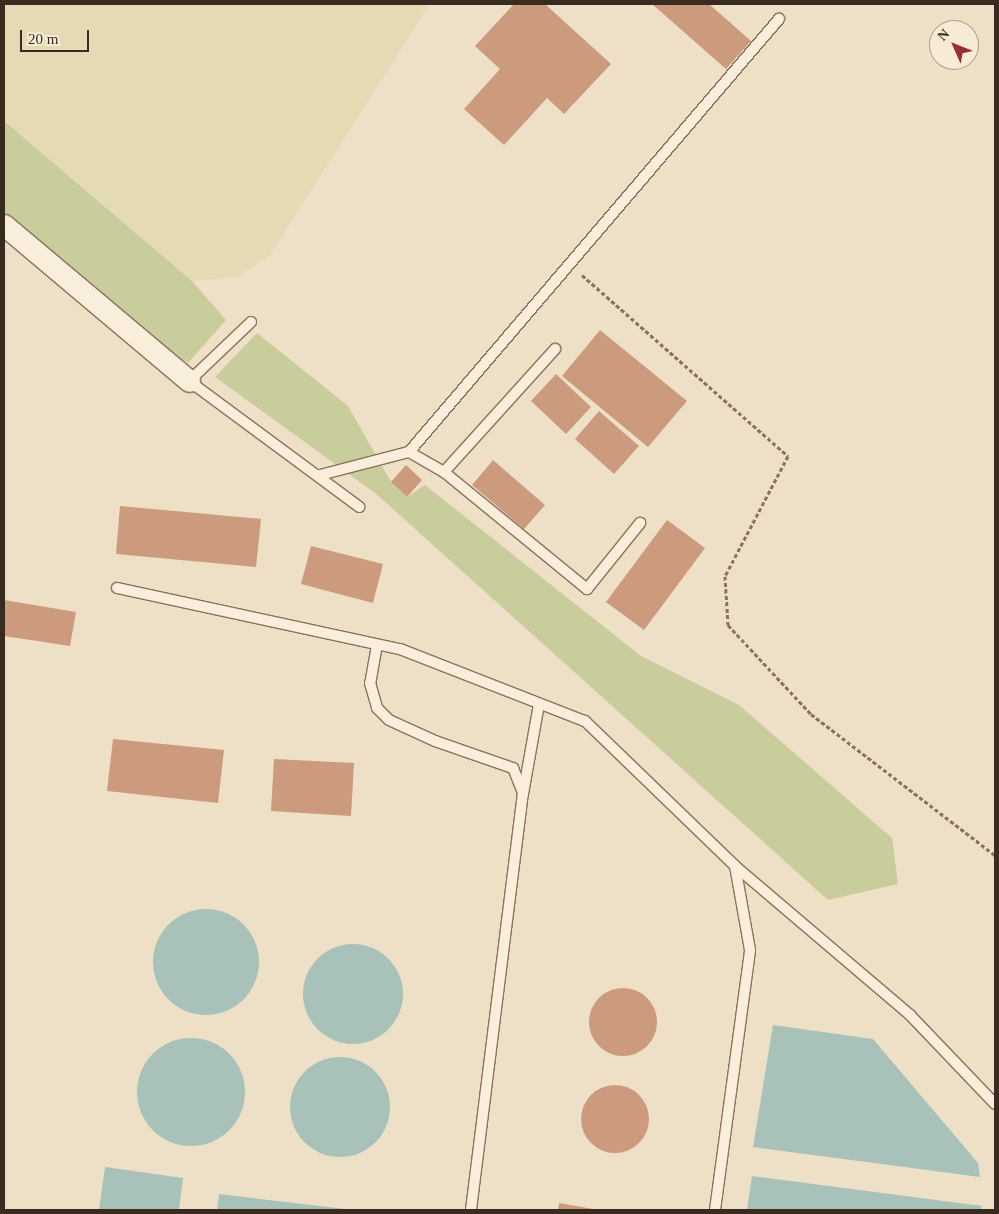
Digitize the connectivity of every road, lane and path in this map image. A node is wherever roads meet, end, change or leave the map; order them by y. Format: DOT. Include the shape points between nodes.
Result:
graph roads {
  1 [pos="779,19"];
  2 [pos="4,225"];
  3 [pos="583,254"];
  4 [pos="251,322"];
  5 [pos="555,349"];
  6 [pos="189,381"];
  7 [pos="409,452"];
  8 [pos="444,472"];
  9 [pos="320,475"];
  10 [pos="359,507"];
  11 [pos="640,523"];
  12 [pos="117,588"];
  13 [pos="377,644"];
  14 [pos="539,704"];
  15 [pos="524,794"];
  16 [pos="995,855"];
  17 [pos="735,866"];
  18 [pos="995,1104"];
  19 [pos="471,1210"];
  20 [pos="715,1210"];
  1 -- 3 [label="lane"];
  2 -- 6 [label="street"];
  3 -- 7 [label="lane"];
  3 -- 16 [label="path" via="582,279 788,456 725,576 728,624 812,714"];
  4 -- 6 [label="lane"];
  5 -- 8 [label="lane"];
  6 -- 9 [label="lane"];
  7 -- 8 [label="lane"];
  7 -- 9 [label="lane"];
  8 -- 11 [label="lane" via="586,589"];
  9 -- 10 [label="lane"];
  12 -- 13 [label="lane"];
  13 -- 14 [label="lane"];
  13 -- 15 [label="lane" via="370,683 377,708 390,720 514,768"];
  14 -- 15 [label="lane"];
  14 -- 17 [label="lane" via="585,721"];
  15 -- 19 [label="lane"];
  17 -- 18 [label="lane" via="910,1015"];
  17 -- 20 [label="lane" via="750,950"];
}
